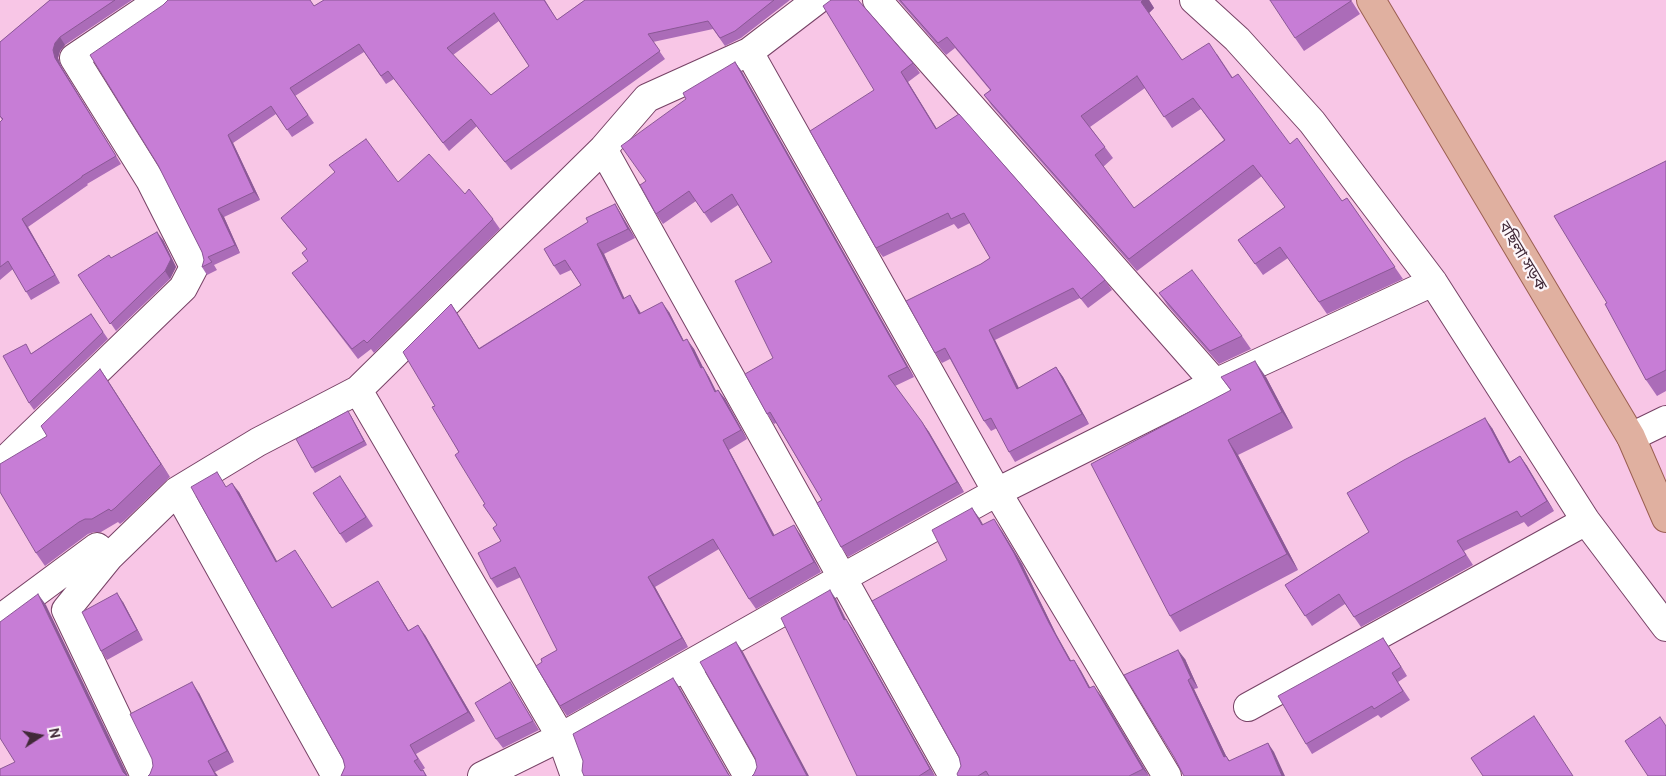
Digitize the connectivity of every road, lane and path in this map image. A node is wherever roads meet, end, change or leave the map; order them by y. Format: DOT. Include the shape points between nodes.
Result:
graph roads {
  1 [pos="160,0"];
  2 [pos="817,0"];
  3 [pos="877,0"];
  4 [pos="1194,0"];
  5 [pos="1371,0"];
  6 [pos="749,52"];
  7 [pos="603,149"];
  8 [pos="1433,282"];
  9 [pos="1215,383"];
  10 [pos="358,390"];
  11 [pos="1666,420"];
  12 [pos="1631,437"];
  13 [pos="0,465"];
  14 [pos="177,491"];
  15 [pos="997,492"];
  16 [pos="1666,518"];
  17 [pos="1586,521"];
  18 [pos="109,557"];
  19 [pos="842,578"];
  20 [pos="0,618"];
  21 [pos="1666,627"];
  22 [pos="686,667"];
  23 [pos="1248,708"];
  24 [pos="560,737"];
  25 [pos="145,776"];
  26 [pos="336,776"];
  27 [pos="482,776"];
  28 [pos="575,776"];
  29 [pos="748,776"];
  30 [pos="953,776"];
  31 [pos="1167,776"];
  1 -- 13 [label="street" via="74,58 150,180 194,267 183,288"];
  2 -- 6 [label="street"];
  3 -- 9 [label="street"];
  4 -- 8 [label="street" via="1237,39 1312,122"];
  5 -- 12 [label="main road, বছিলা সড়ক"];
  6 -- 7 [label="street" via="647,98"];
  6 -- 15 [label="street"];
  7 -- 10 [label="street"];
  7 -- 19 [label="street"];
  8 -- 9 [label="street"];
  8 -- 17 [label="street"];
  9 -- 15 [label="street"];
  10 -- 14 [label="street" via="258,442"];
  10 -- 24 [label="street"];
  11 -- 12 [label="street"];
  12 -- 16 [label="main road, বছিলা সড়ক"];
  14 -- 18 [label="street"];
  14 -- 26 [label="street"];
  15 -- 19 [label="street"];
  15 -- 31 [label="street"];
  17 -- 21 [label="street"];
  17 -- 23 [label="street"];
  18 -- 20 [label="street" via="97,547"];
  18 -- 25 [label="street" via="66,610"];
  19 -- 22 [label="street"];
  19 -- 30 [label="street"];
  22 -- 24 [label="street"];
  22 -- 29 [label="street"];
  24 -- 27 [label="street"];
  24 -- 28 [label="street"];
}
